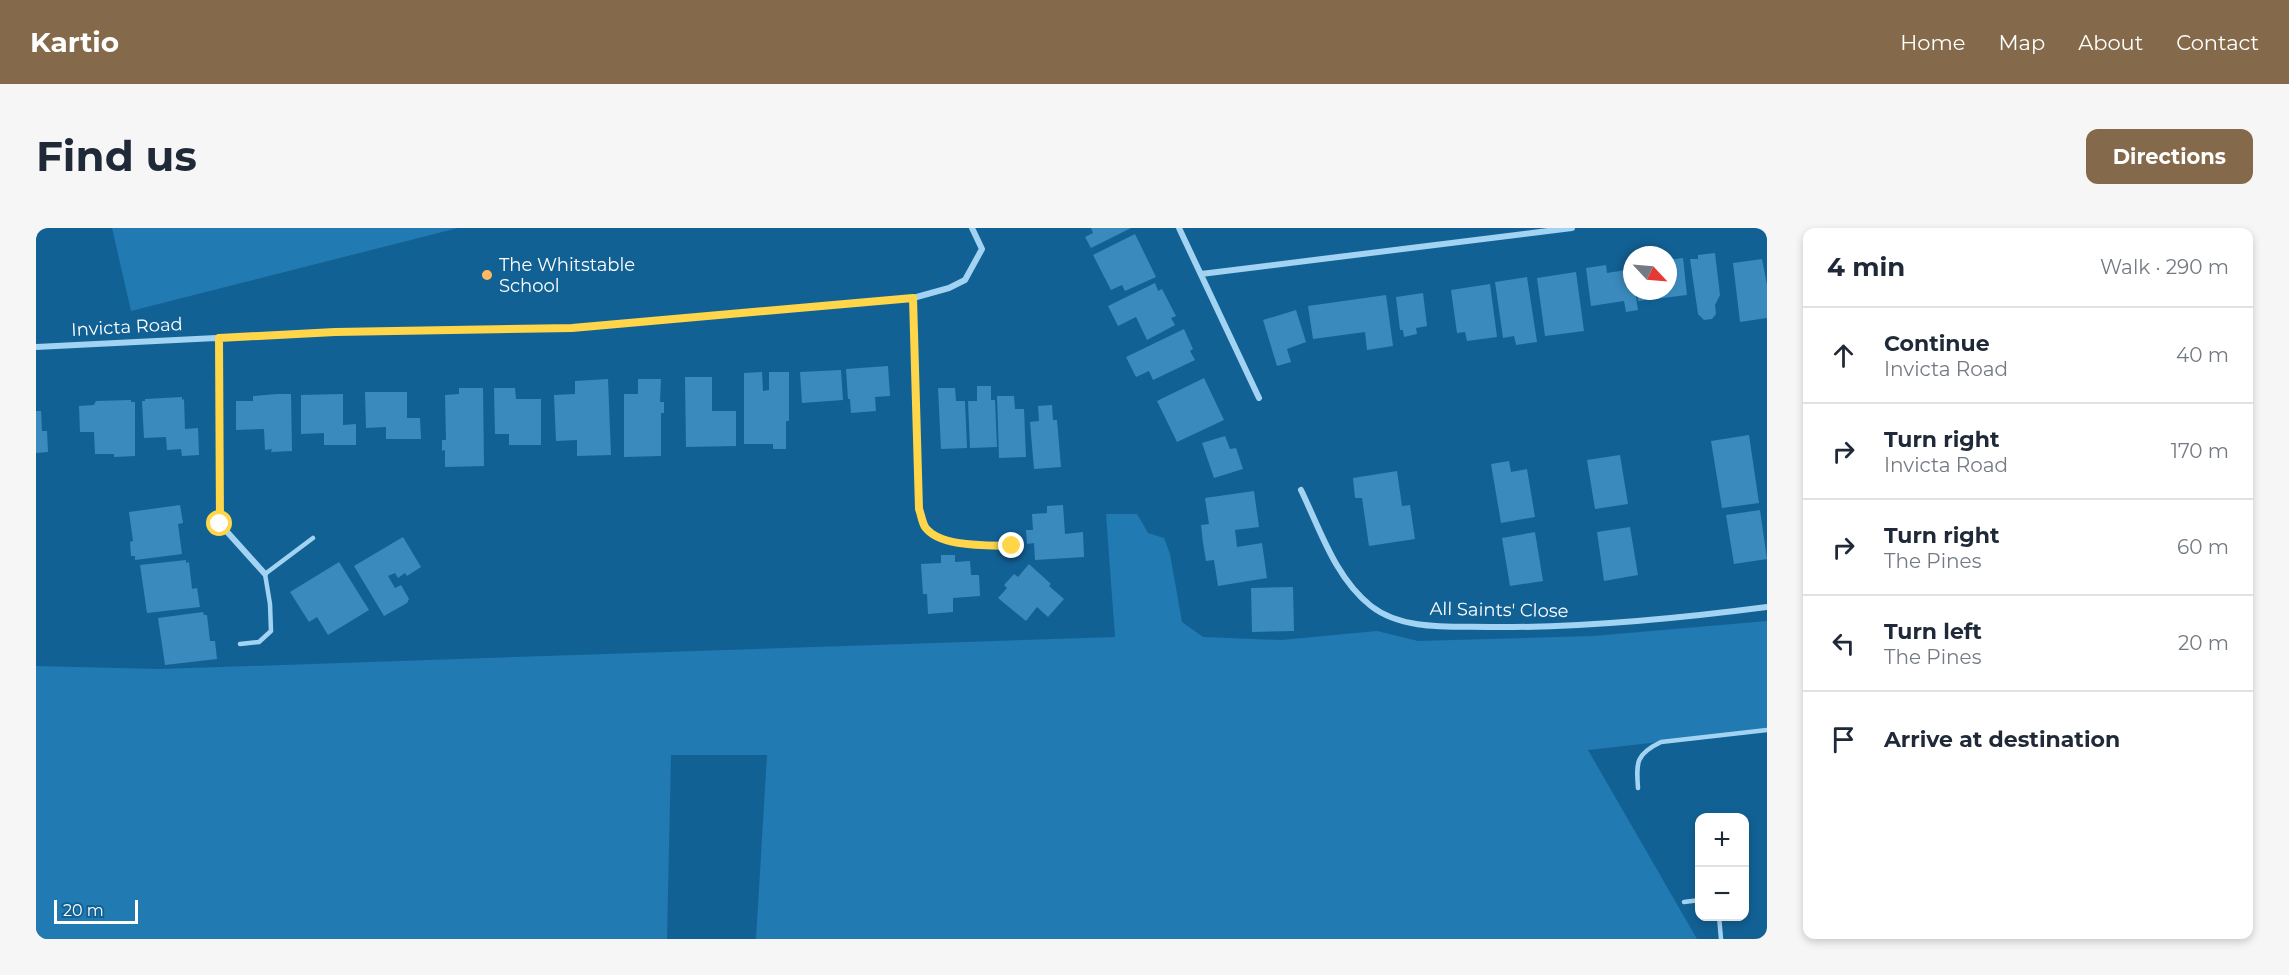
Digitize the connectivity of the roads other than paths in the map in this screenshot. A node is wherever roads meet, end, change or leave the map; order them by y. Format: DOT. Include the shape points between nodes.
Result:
graph roads {
  1 [pos="972,228"];
  2 [pos="1179,228"];
  3 [pos="1572,228"];
  4 [pos="1201,274"];
  5 [pos="913,298"];
  6 [pos="219,338"];
  7 [pos="36,347"];
  8 [pos="1259,398"];
  9 [pos="1301,490"];
  10 [pos="313,538"];
  11 [pos="1012,546"];
  12 [pos="265,574"];
  13 [pos="1767,607"];
  14 [pos="240,644"];
  15 [pos="1767,730"];
  16 [pos="1638,789"];
  17 [pos="1695,901"];
  18 [pos="1684,902"];
  19 [pos="1719,921"];
  20 [pos="1721,939"];
  1 -- 5 [label="street, Invicta Road" via="982,249 965,280"];
  2 -- 4 [label="street"];
  3 -- 4 [label="street"];
  4 -- 8 [label="street"];
  5 -- 6 [label="street, Invicta Road" via="572,328"];
  5 -- 11 [label="street" via="919,509 926,528 955,543"];
  6 -- 7 [label="street, Invicta Road"];
  6 -- 12 [label="street" via="220,524"];
  9 -- 13 [label="street, All Saints' Close" via="1348,583 1371,606 1406,622 1430,626 1606,625"];
  10 -- 12 [label="lane"];
  12 -- 14 [label="lane" via="271,631 259,642"];
  15 -- 16 [label="lane" via="1662,742 1651,747 1639,757"];
  17 -- 18 [label="lane"];
  19 -- 20 [label="lane"];
}
